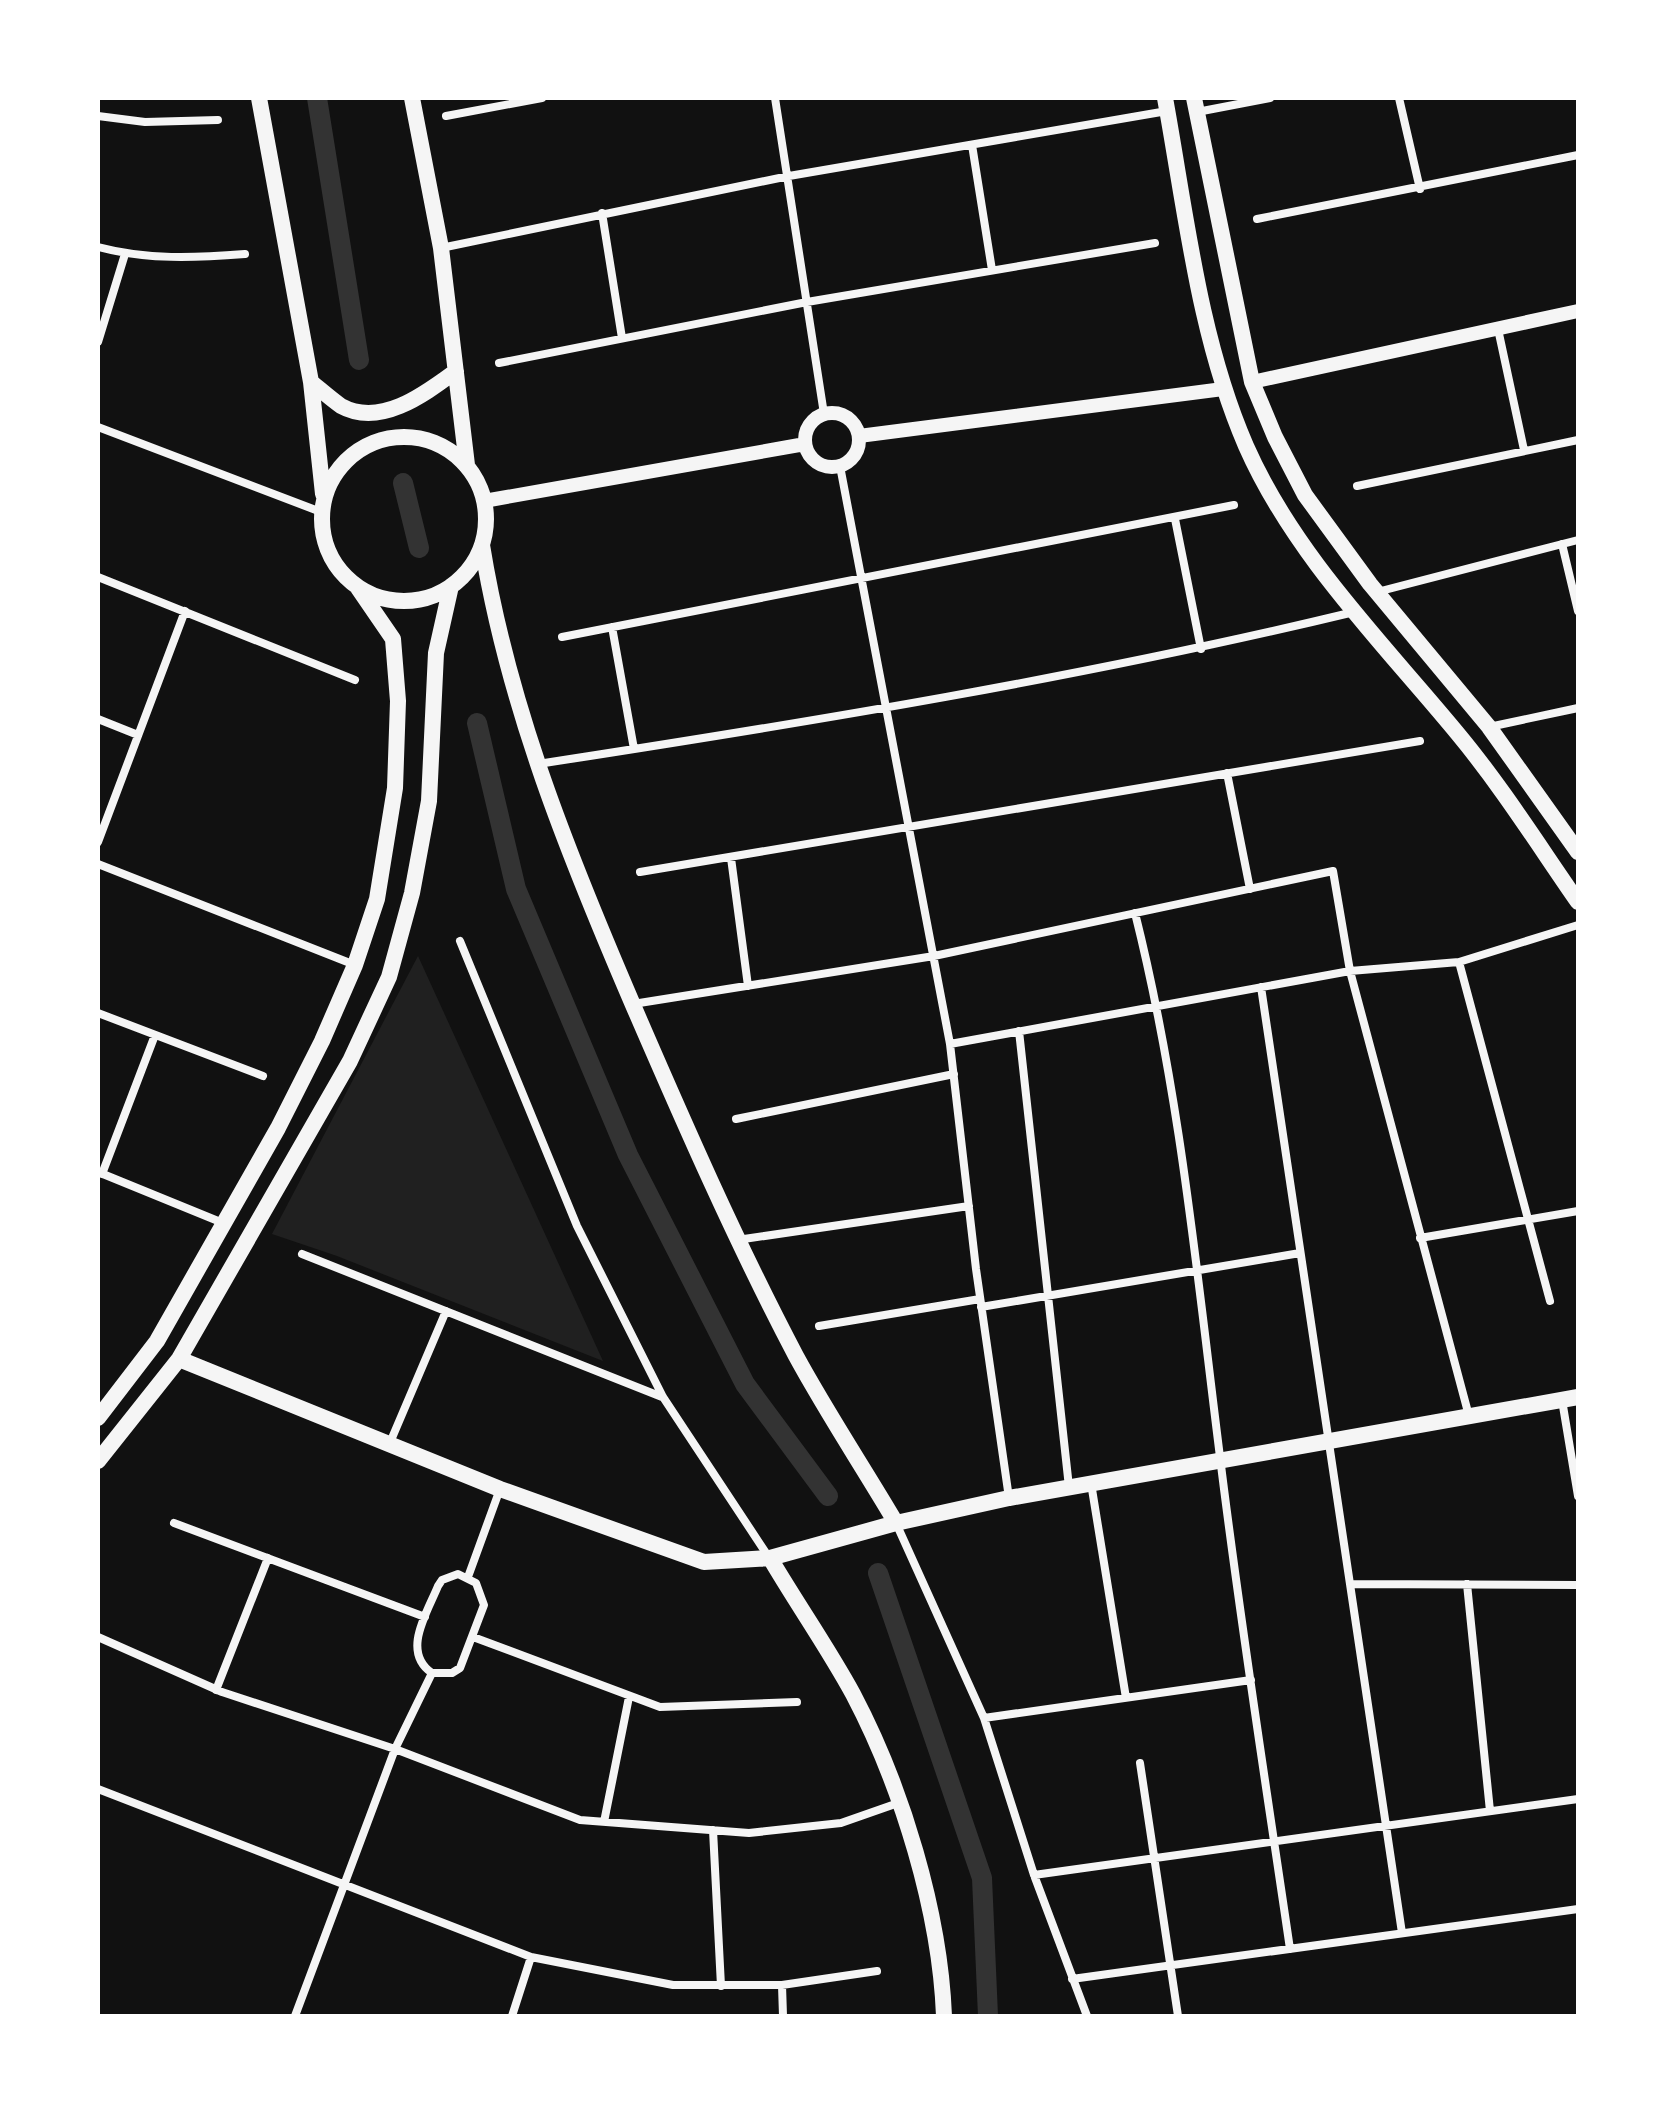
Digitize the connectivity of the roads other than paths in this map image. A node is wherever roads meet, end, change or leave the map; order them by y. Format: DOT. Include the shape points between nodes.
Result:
graph roads {
  1 [pos="259,98"];
  2 [pos="412,98"];
  3 [pos="542,98"];
  4 [pos="775,98"];
  5 [pos="1270,98"];
  6 [pos="1399,98"];
  7 [pos="1166,105"];
  8 [pos="1196,105"];
  9 [pos="98,116"];
  10 [pos="446,116"];
  11 [pos="218,120"];
  12 [pos="972,145"];
  13 [pos="1578,155"];
  14 [pos="789,176"];
  15 [pos="1420,189"];
  16 [pos="602,213"];
  17 [pos="1257,219"];
  18 [pos="1155,243"];
  19 [pos="98,247"];
  20 [pos="441,248"];
  21 [pos="125,254"];
  22 [pos="245,254"];
  23 [pos="992,270"];
  24 [pos="1231,285"];
  25 [pos="1202,291"];
  26 [pos="807,302"];
  27 [pos="1578,311"];
  28 [pos="1498,329"];
  29 [pos="622,338"];
  30 [pos="98,342"];
  31 [pos="499,363"];
  32 [pos="456,371"];
  33 [pos="311,382"];
  34 [pos="1252,382"];
  35 [pos="1223,389"];
  36 [pos="824,414"];
  37 [pos="98,427"];
  38 [pos="859,436"];
  39 [pos="1275,437"];
  40 [pos="1578,440"];
  41 [pos="805,444"];
  42 [pos="1247,448"];
  43 [pos="1524,450"];
  44 [pos="467,465"];
  45 [pos="840,466"];
  46 [pos="1357,486"];
  47 [pos="323,494"];
  48 [pos="484,501"];
  49 [pos="1234,505"];
  50 [pos="321,512"];
  51 [pos="1175,519"];
  52 [pos="1578,540"];
  53 [pos="1562,544"];
  54 [pos="482,545"];
  55 [pos="98,577"];
  56 [pos="863,578"];
  57 [pos="451,586"];
  58 [pos="358,588"];
  59 [pos="1376,592"];
  60 [pos="185,611"];
  61 [pos="1578,611"];
  62 [pos="1355,612"];
  63 [pos="612,627"];
  64 [pos="562,637"];
  65 [pos="1201,649"];
  66 [pos="355,680"];
  67 [pos="886,707"];
  68 [pos="1578,708"];
  69 [pos="98,719"];
  70 [pos="1489,727"];
  71 [pos="138,735"];
  72 [pos="1420,741"];
  73 [pos="634,749"];
  74 [pos="537,764"];
  75 [pos="1227,773"];
  76 [pos="910,828"];
  77 [pos="98,842"];
  78 [pos="1578,852"];
  79 [pos="731,858"];
  80 [pos="98,864"];
  81 [pos="640,872"];
  82 [pos="1250,889"];
  83 [pos="1578,902"];
  84 [pos="1135,913"];
  85 [pos="1578,925"];
  86 [pos="460,941"];
  87 [pos="934,956"];
  88 [pos="1459,962"];
  89 [pos="355,965"];
  90 [pos="1350,971"];
  91 [pos="748,986"];
  92 [pos="1261,987"];
  93 [pos="633,1004"];
  94 [pos="1158,1006"];
  95 [pos="98,1013"];
  96 [pos="1019,1031"];
  97 [pos="155,1035"];
  98 [pos="950,1044"];
  99 [pos="954,1074"];
  100 [pos="263,1076"];
  101 [pos="736,1119"];
  102 [pos="100,1173"];
  103 [pos="969,1206"];
  104 [pos="1578,1211"];
  105 [pos="1530,1219"];
  106 [pos="223,1223"];
  107 [pos="1420,1238"];
  108 [pos="737,1240"];
  109 [pos="1300,1253"];
  110 [pos="302,1254"];
  111 [pos="1198,1271"];
  112 [pos="1048,1296"];
  113 [pos="1550,1301"];
  114 [pos="981,1303"];
  115 [pos="446,1311"];
  116 [pos="819,1326"];
  117 [pos="179,1359"];
  118 [pos="663,1397"];
  119 [pos="1570,1398"];
  120 [pos="1469,1416"];
  121 [pos="98,1418"];
  122 [pos="1328,1441"];
  123 [pos="389,1446"];
  124 [pos="1220,1460"];
  125 [pos="98,1461"];
  126 [pos="1091,1483"];
  127 [pos="1069,1487"];
  128 [pos="500,1489"];
  129 [pos="1578,1496"];
  130 [pos="1009,1498"];
  131 [pos="174,1523"];
  132 [pos="896,1523"];
  133 [pos="268,1558"];
  134 [pos="770,1558"];
  135 [pos="468,1577"];
  136 [pos="1350,1584"];
  137 [pos="1467,1584"];
  138 [pos="1578,1585"];
  139 [pos="425,1617"];
  140 [pos="98,1637"];
  141 [pos="473,1637"];
  142 [pos="432,1673"];
  143 [pos="1251,1680"];
  144 [pos="216,1690"];
  145 [pos="629,1697"];
  146 [pos="1126,1698"];
  147 [pos="797,1702"];
  148 [pos="984,1718"];
  149 [pos="395,1749"];
  150 [pos="1140,1763"];
  151 [pos="98,1789"];
  152 [pos="1578,1799"];
  153 [pos="902,1802"];
  154 [pos="1490,1811"];
  155 [pos="604,1822"];
  156 [pos="1386,1826"];
  157 [pos="713,1830"];
  158 [pos="1274,1841"];
  159 [pos="1152,1858"];
  160 [pos="1034,1875"];
  161 [pos="345,1886"];
  162 [pos="1578,1909"];
  163 [pos="1402,1933"];
  164 [pos="1290,1949"];
  165 [pos="531,1957"];
  166 [pos="1170,1965"];
  167 [pos="877,1971"];
  168 [pos="1072,1979"];
  169 [pos="782,1985"];
  170 [pos="721,1986"];
  171 [pos="295,2016"];
  172 [pos="512,2016"];
  173 [pos="783,2016"];
  174 [pos="944,2016"];
  175 [pos="1087,2016"];
  176 [pos="1178,2016"];
  1 -- 33 [label="main road"];
  2 -- 20 [label="main road"];
  3 -- 10 [label="street"];
  4 -- 14 [label="street"];
  5 -- 8 [label="street"];
  6 -- 15 [label="street"];
  7 -- 12 [label="street"];
  7 -- 25 [label="main road"];
  8 -- 24 [label="main road"];
  9 -- 11 [label="street" via="145,122"];
  12 -- 14 [label="street"];
  12 -- 23 [label="street"];
  13 -- 15 [label="street"];
  14 -- 16 [label="street"];
  14 -- 26 [label="street"];
  15 -- 17 [label="street"];
  16 -- 20 [label="street"];
  16 -- 29 [label="street"];
  18 -- 23 [label="street"];
  19 -- 21 [label="street"];
  20 -- 32 [label="main road"];
  21 -- 22 [label="street" via="180,259"];
  21 -- 30 [label="street"];
  23 -- 26 [label="street"];
  24 -- 25 [label="main road" via="1222,300"];
  24 -- 34 [label="main road"];
  25 -- 35 [label="main road"];
  26 -- 29 [label="street"];
  26 -- 36 [label="street"];
  27 -- 28 [label="street"];
  28 -- 34 [label="street"];
  28 -- 43 [label="street"];
  29 -- 31 [label="street"];
  32 -- 33 [label="main road" via="420,398 370,413 343,407"];
  32 -- 44 [label="main road"];
  33 -- 47 [label="main road"];
  34 -- 35 [label="main road"];
  34 -- 39 [label="main road"];
  35 -- 38 [label="street"];
  35 -- 42 [label="main road"];
  36 -- 38 [label="street" via="850,420"];
  36 -- 41 [label="street" via="807,429"];
  37 -- 50 [label="street"];
  38 -- 45 [label="street" via="857,452"];
  39 -- 42 [label="main road" via="1256,436"];
  39 -- 59 [label="main road" via="1305,495"];
  40 -- 43 [label="street"];
  41 -- 45 [label="street" via="814,461"];
  41 -- 48 [label="street"];
  42 -- 62 [label="main road" via="1279,509"];
  43 -- 46 [label="street"];
  44 -- 47 [label="main road" via="439,444 404,435 369,443 341,464"];
  44 -- 48 [label="main road"];
  45 -- 56 [label="street"];
  47 -- 50 [label="main road"];
  48 -- 54 [label="main road"];
  49 -- 51 [label="street"];
  50 -- 58 [label="main road" via="325,547"];
  51 -- 56 [label="street"];
  51 -- 65 [label="street"];
  52 -- 53 [label="street"];
  53 -- 59 [label="street"];
  53 -- 61 [label="street"];
  54 -- 57 [label="main road" via="470,568"];
  54 -- 74 [label="main road" via="503,648"];
  55 -- 60 [label="street"];
  56 -- 63 [label="street"];
  56 -- 67 [label="street"];
  57 -- 58 [label="main road" via="434,596 395,601"];
  57 -- 117 [label="main road" via="436,653 429,801 389,977 350,1061"];
  58 -- 89 [label="main road" via="393,639 398,701 395,788 377,899"];
  59 -- 70 [label="main road"];
  60 -- 66 [label="street"];
  60 -- 71 [label="street"];
  62 -- 65 [label="street"];
  62 -- 83 [label="main road" via="1469,747"];
  63 -- 64 [label="street"];
  63 -- 73 [label="street"];
  65 -- 67 [label="street"];
  67 -- 73 [label="street"];
  67 -- 76 [label="street"];
  68 -- 70 [label="street"];
  69 -- 71 [label="street"];
  70 -- 78 [label="main road"];
  71 -- 77 [label="street"];
  72 -- 75 [label="street"];
  73 -- 74 [label="street"];
  74 -- 93 [label="main road" via="578,880"];
  75 -- 76 [label="street"];
  75 -- 82 [label="street"];
  76 -- 79 [label="street"];
  76 -- 87 [label="street"];
  79 -- 81 [label="street"];
  79 -- 91 [label="street"];
  80 -- 89 [label="street"];
  82 -- 84 [label="street"];
  82 -- 90 [label="street" via="1333,871"];
  84 -- 87 [label="street"];
  84 -- 94 [label="street"];
  85 -- 88 [label="street"];
  86 -- 118 [label="street" via="577,1226"];
  87 -- 91 [label="street"];
  87 -- 98 [label="street"];
  88 -- 90 [label="street"];
  88 -- 105 [label="street"];
  89 -- 106 [label="main road" via="310,1066"];
  90 -- 92 [label="street"];
  90 -- 107 [label="street"];
  91 -- 93 [label="street"];
  92 -- 94 [label="street"];
  92 -- 109 [label="street"];
  93 -- 108 [label="main road"];
  94 -- 96 [label="street"];
  94 -- 111 [label="street"];
  95 -- 97 [label="street"];
  96 -- 98 [label="street"];
  96 -- 112 [label="street"];
  97 -- 100 [label="street"];
  97 -- 102 [label="street"];
  98 -- 99 [label="street"];
  99 -- 101 [label="street"];
  99 -- 103 [label="street"];
  102 -- 106 [label="street"];
  103 -- 108 [label="street"];
  103 -- 114 [label="street"];
  104 -- 105 [label="street"];
  105 -- 107 [label="street"];
  105 -- 113 [label="street"];
  106 -- 121 [label="main road" via="157,1341"];
  107 -- 120 [label="street"];
  108 -- 132 [label="main road" via="798,1359"];
  109 -- 111 [label="street"];
  109 -- 122 [label="street"];
  110 -- 115 [label="street"];
  111 -- 112 [label="street"];
  111 -- 124 [label="street"];
  112 -- 114 [label="street"];
  112 -- 127 [label="street"];
  114 -- 116 [label="street"];
  114 -- 130 [label="street"];
  115 -- 118 [label="street"];
  115 -- 123 [label="street"];
  117 -- 123 [label="main road"];
  117 -- 125 [label="main road"];
  118 -- 134 [label="street"];
  119 -- 120 [label="main road"];
  119 -- 129 [label="street"];
  120 -- 122 [label="main road"];
  122 -- 124 [label="main road"];
  122 -- 136 [label="street"];
  123 -- 128 [label="main road"];
  124 -- 126 [label="main road"];
  124 -- 143 [label="street"];
  126 -- 127 [label="main road"];
  126 -- 146 [label="street"];
  127 -- 130 [label="main road"];
  128 -- 134 [label="main road" via="704,1562"];
  128 -- 135 [label="street"];
  130 -- 132 [label="main road"];
  131 -- 133 [label="street"];
  132 -- 134 [label="main road"];
  132 -- 148 [label="street"];
  133 -- 139 [label="street"];
  133 -- 144 [label="street"];
  134 -- 153 [label="main road" via="853,1695"];
  135 -- 139 [label="street" via="458,1574 442,1580"];
  135 -- 141 [label="street" via="482,1592 484,1605"];
  136 -- 137 [label="street"];
  136 -- 156 [label="street"];
  137 -- 138 [label="street"];
  137 -- 154 [label="street"];
  139 -- 142 [label="street" via="415,1645 418,1658"];
  140 -- 144 [label="street"];
  141 -- 142 [label="street" via="460,1668"];
  141 -- 145 [label="street"];
  142 -- 149 [label="street"];
  143 -- 146 [label="street"];
  143 -- 158 [label="street"];
  144 -- 149 [label="street"];
  145 -- 147 [label="street" via="660,1707"];
  145 -- 155 [label="street"];
  146 -- 148 [label="street"];
  148 -- 160 [label="street"];
  149 -- 155 [label="street" via="580,1820"];
  149 -- 161 [label="street"];
  150 -- 159 [label="street"];
  151 -- 161 [label="street"];
  152 -- 154 [label="street"];
  153 -- 157 [label="street" via="841,1823 749,1833"];
  153 -- 174 [label="main road" via="942,1967"];
  154 -- 156 [label="street"];
  155 -- 157 [label="street"];
  156 -- 158 [label="street"];
  156 -- 163 [label="street"];
  157 -- 170 [label="street"];
  158 -- 159 [label="street"];
  158 -- 164 [label="street"];
  159 -- 160 [label="street"];
  159 -- 166 [label="street"];
  160 -- 168 [label="street"];
  161 -- 165 [label="street"];
  161 -- 171 [label="street"];
  162 -- 163 [label="street"];
  163 -- 164 [label="street"];
  164 -- 166 [label="street"];
  165 -- 170 [label="street" via="673,1985"];
  165 -- 172 [label="street"];
  166 -- 168 [label="street"];
  166 -- 176 [label="street"];
  167 -- 169 [label="street"];
  168 -- 175 [label="street"];
  169 -- 170 [label="street"];
  169 -- 173 [label="street"];
}
